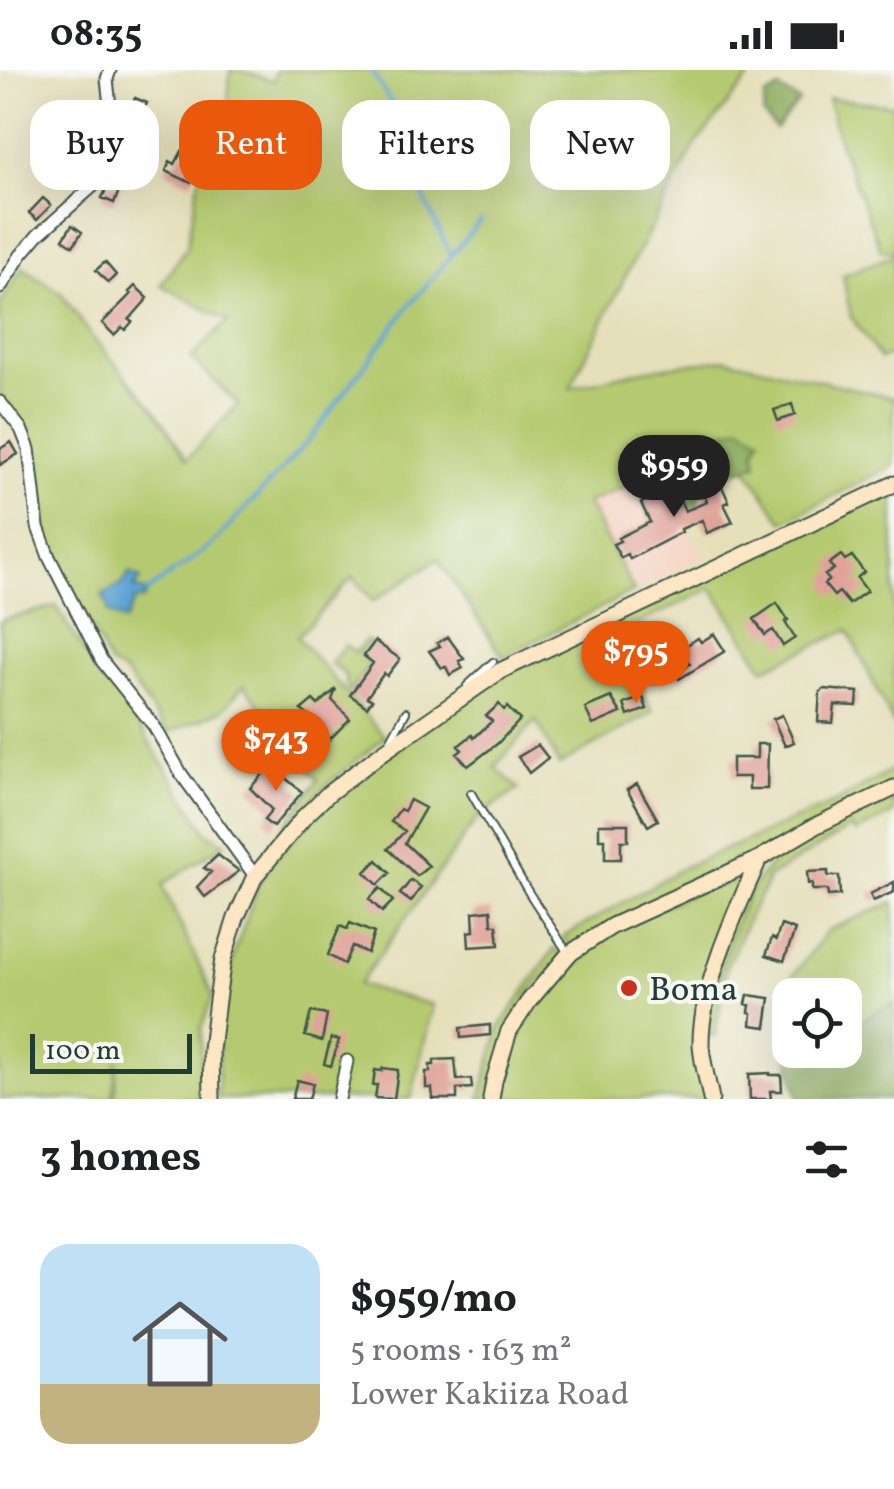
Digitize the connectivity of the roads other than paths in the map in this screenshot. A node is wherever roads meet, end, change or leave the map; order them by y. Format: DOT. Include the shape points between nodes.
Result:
graph roads {
  1 [pos="110,70"];
  2 [pos="0,288"];
  3 [pos="0,402"];
  4 [pos="894,484"];
  5 [pos="493,662"];
  6 [pos="449,706"];
  7 [pos="406,712"];
  8 [pos="383,752"];
  9 [pos="894,788"];
  10 [pos="471,793"];
  11 [pos="760,859"];
  12 [pos="255,876"];
  13 [pos="569,954"];
  14 [pos="347,1061"];
  15 [pos="212,1099"];
  16 [pos="339,1099"];
  17 [pos="491,1099"];
  18 [pos="711,1099"];
  1 -- 2 [label="street" via="114,142 100,180 38,235"];
  3 -- 12 [label="street" via="28,449 49,557 102,661"];
  4 -- 6 [label="main road" via="517,662"];
  5 -- 6 [label="lane"];
  6 -- 8 [label="main road"];
  7 -- 8 [label="lane"];
  8 -- 12 [label="main road" via="304,816"];
  9 -- 11 [label="main road"];
  10 -- 13 [label="lane"];
  11 -- 13 [label="main road" via="612,926"];
  11 -- 18 [label="main road" via="714,972 702,1024"];
  12 -- 15 [label="main road" via="223,959"];
  13 -- 17 [label="main road" via="509,1031"];
  14 -- 16 [label="street"];
}
